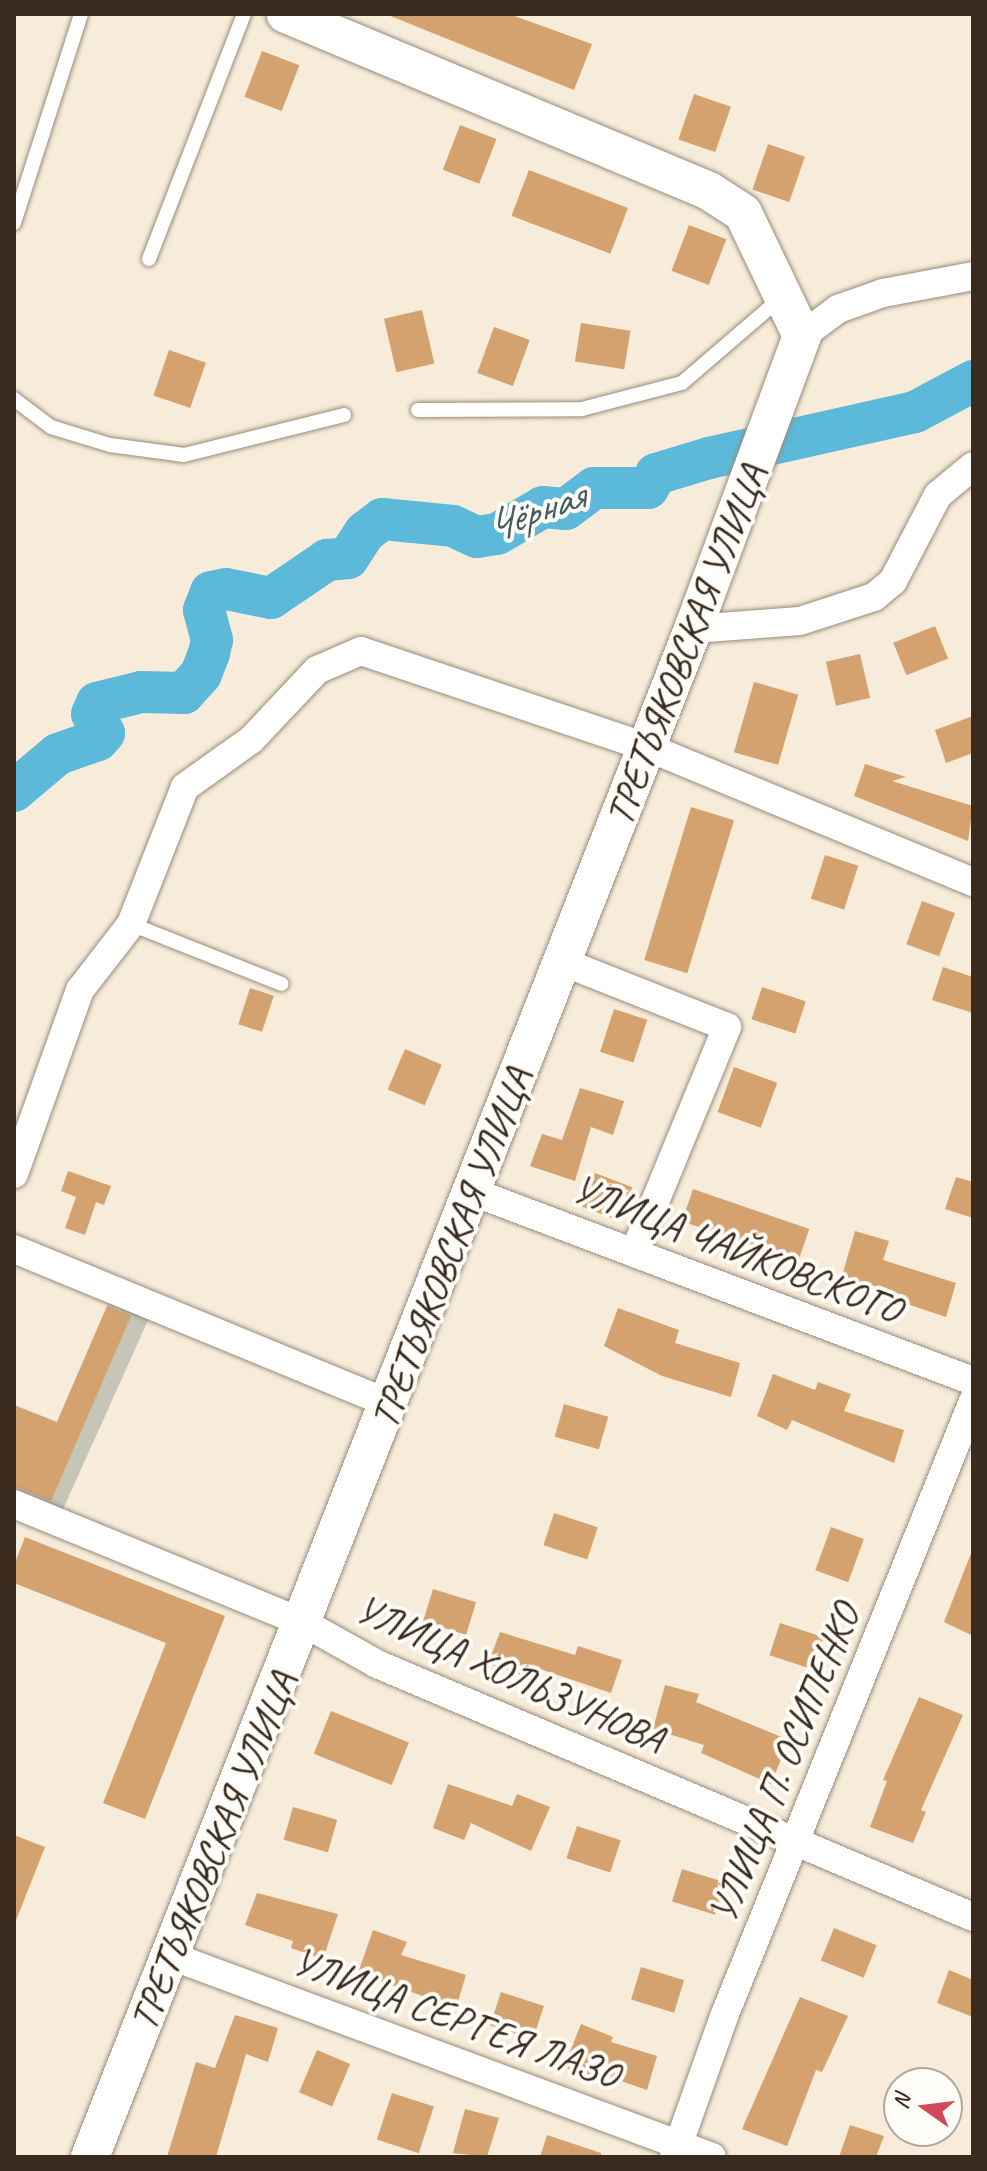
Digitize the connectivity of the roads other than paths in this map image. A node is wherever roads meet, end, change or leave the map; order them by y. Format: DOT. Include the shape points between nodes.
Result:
graph roads {
  1 [pos="81,14"];
  2 [pos="244,14"];
  3 [pos="285,14"];
  4 [pos="14,223"];
  5 [pos="149,259"];
  6 [pos="973,276"];
  7 [pos="783,296"];
  8 [pos="798,349"];
  9 [pos="14,399"];
  10 [pos="418,410"];
  11 [pos="344,415"];
  12 [pos="973,466"];
  13 [pos="693,629"];
  14 [pos="647,747"];
  15 [pos="973,882"];
  16 [pos="131,924"];
  17 [pos="563,962"];
  18 [pos="282,984"];
  19 [pos="14,1174"];
  20 [pos="473,1192"];
  21 [pos="14,1249"];
  22 [pos="634,1253"];
  23 [pos="973,1381"];
  24 [pos="390,1404"];
  25 [pos="972,1411"];
  26 [pos="14,1504"];
  27 [pos="304,1623"];
  28 [pos="795,1844"];
  29 [pos="973,1917"];
  30 [pos="171,1956"];
  31 [pos="677,2150"];
  32 [pos="90,2157"];
  33 [pos="712,2157"];
  1 -- 4 [label="lane"];
  2 -- 5 [label="lane"];
  3 -- 7 [label="street" via="709,191 743,213"];
  6 -- 8 [label="street" via="883,293 838,309"];
  7 -- 8 [label="street"];
  7 -- 10 [label="lane" via="682,383 582,409"];
  8 -- 13 [label="street, ТРЕТЬЯКОВСКАЯ УЛИЦА"];
  9 -- 11 [label="lane" via="51,427 110,445 184,455"];
  12 -- 13 [label="street" via="938,495 893,581 874,597 800,621"];
  13 -- 14 [label="street, ТРЕТЬЯКОВСКАЯ УЛИЦА"];
  14 -- 15 [label="street"];
  14 -- 16 [label="street" via="361,651 317,670 251,740 185,787"];
  14 -- 17 [label="street, ТРЕТЬЯКОВСКАЯ УЛИЦА"];
  16 -- 18 [label="lane"];
  16 -- 19 [label="street" via="80,990"];
  17 -- 20 [label="street, ТРЕТЬЯКОВСКАЯ УЛИЦА"];
  17 -- 22 [label="street" via="727,1027"];
  20 -- 22 [label="street, УЛИЦА ЧАЙКОВСКОГО"];
  20 -- 24 [label="street, ТРЕТЬЯКОВСКАЯ УЛИЦА"];
  21 -- 24 [label="street"];
  22 -- 23 [label="street, УЛИЦА ЧАЙКОВСКОГО"];
  24 -- 27 [label="street, ТРЕТЬЯКОВСКАЯ УЛИЦА"];
  25 -- 28 [label="street, УЛИЦА П. ОСИПЕНКО"];
  26 -- 27 [label="street, УЛИЦА ХОЛЬЗУНОВА"];
  27 -- 28 [label="street, УЛИЦА ХОЛЬЗУНОВА" via="377,1664"];
  27 -- 30 [label="street, ТРЕТЬЯКОВСКАЯ УЛИЦА"];
  28 -- 29 [label="street, УЛИЦА ХОЛЬЗУНОВА"];
  28 -- 31 [label="street, УЛИЦА П. ОСИПЕНКО" via="725,2014"];
  30 -- 31 [label="street, УЛИЦА СЕРГЕЯ ЛАЗО"];
  30 -- 32 [label="street, ТРЕТЬЯКОВСКАЯ УЛИЦА"];
  31 -- 33 [label="street, УЛИЦА СЕРГЕЯ ЛАЗО"];
}
